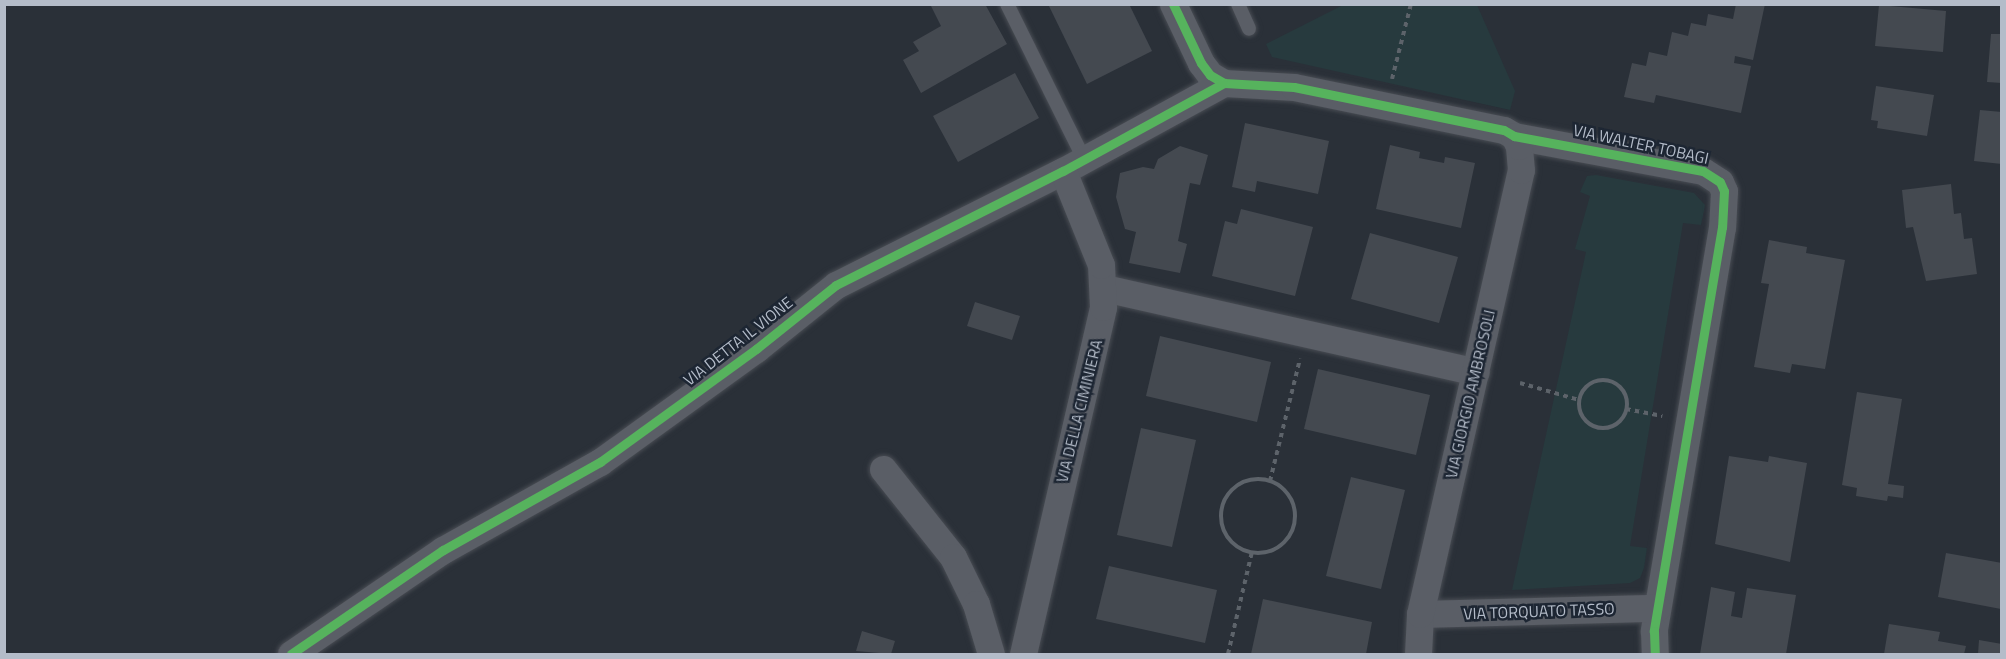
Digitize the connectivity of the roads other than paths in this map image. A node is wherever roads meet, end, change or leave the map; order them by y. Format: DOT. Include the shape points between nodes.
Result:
graph roads {
  1 [pos="1007,4"];
  2 [pos="1173,4"];
  3 [pos="1238,4"];
  4 [pos="1249,29"];
  5 [pos="1224,83"];
  6 [pos="1514,136"];
  7 [pos="1074,165"];
  8 [pos="1104,288"];
  9 [pos="1476,372"];
  10 [pos="883,469"];
  11 [pos="1657,608"];
  12 [pos="1420,614"];
  13 [pos="291,654"];
  14 [pos="991,654"];
  15 [pos="1023,654"];
  16 [pos="1418,654"];
  17 [pos="1655,654"];
  1 -- 7 [label="lane"];
  2 -- 5 [label="street" via="1201,63 1210,75"];
  3 -- 4 [label="lane"];
  5 -- 6 [label="street, VIA WALTER TOBAGI" via="1294,87 1504,130"];
  5 -- 7 [label="street, VIA DETTA IL VIONE"];
  6 -- 9 [label="street, VIA GIORGIO AMBROSOLI" via="1521,170"];
  6 -- 11 [label="street, VIA WALTER TOBAGI" via="1703,171 1720,182 1724,191 1722,227"];
  7 -- 8 [label="street, VIA DELLA CIMINIERA"];
  7 -- 13 [label="street, VIA DETTA IL VIONE" via="836,285 756,349 600,462 443,550"];
  8 -- 9 [label="street"];
  8 -- 15 [label="street, VIA DELLA CIMINIERA" via="1095,351"];
  9 -- 12 [label="street, VIA GIORGIO AMBROSOLI"];
  10 -- 14 [label="street" via="953,557 976,604"];
  11 -- 12 [label="street, VIA TORQUATO TASSO"];
  11 -- 17 [label="street, VIA WALTER TOBAGI"];
  12 -- 16 [label="street, VIA GIORGIO AMBROSOLI"];
}
